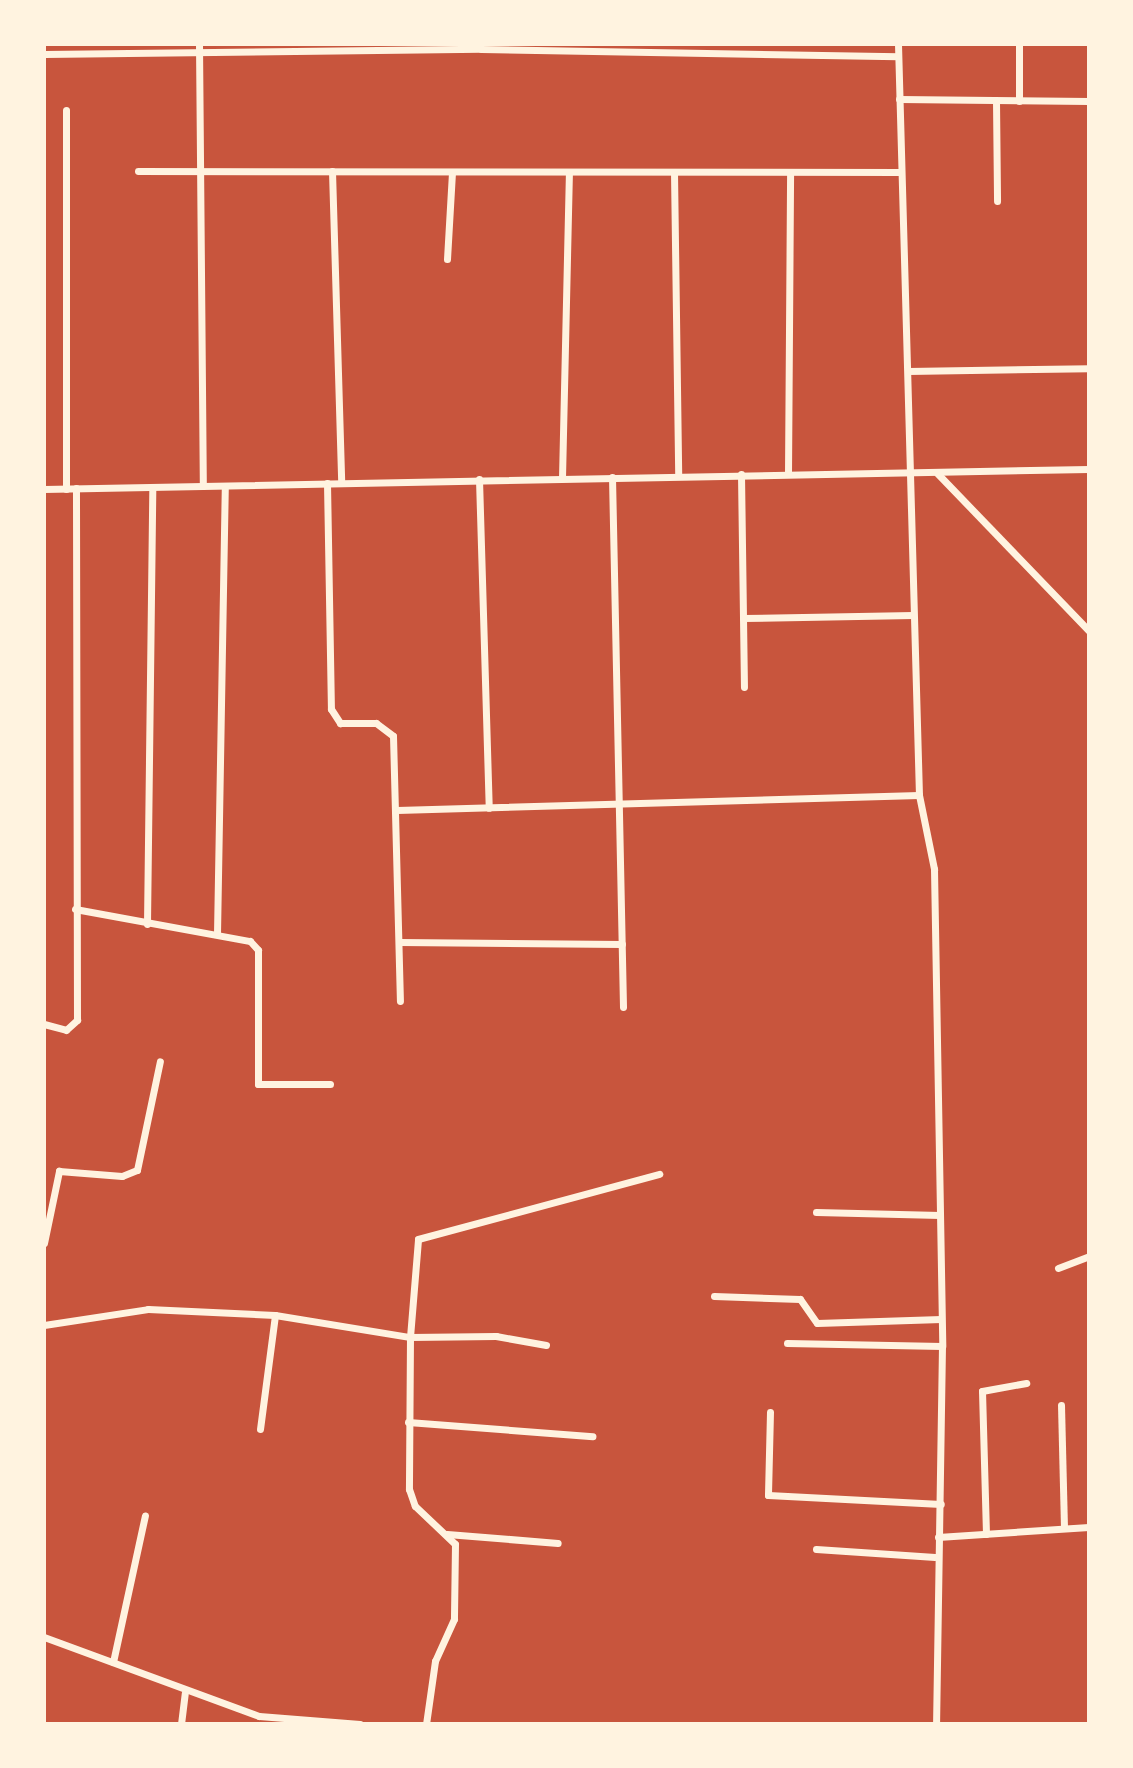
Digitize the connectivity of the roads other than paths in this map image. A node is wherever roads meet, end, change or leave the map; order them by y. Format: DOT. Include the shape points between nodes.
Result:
graph roads {
  1 [pos="898,44"];
  2 [pos="1019,44"];
  3 [pos="481,46"];
  4 [pos="402,47"];
  5 [pos="564,47"];
  6 [pos="653,47"];
  7 [pos="198,48"];
  8 [pos="44,54"];
  9 [pos="898,56"];
  10 [pos="899,99"];
  11 [pos="996,101"];
  12 [pos="1019,101"];
  13 [pos="1089,101"];
  14 [pos="66,110"];
  15 [pos="138,171"];
  16 [pos="332,171"];
  17 [pos="452,172"];
  18 [pos="569,172"];
  19 [pos="674,172"];
  20 [pos="790,172"];
  21 [pos="901,172"];
  22 [pos="197,173"];
  23 [pos="997,201"];
  24 [pos="447,259"];
  25 [pos="1089,368"];
  26 [pos="908,371"];
  27 [pos="1089,469"];
  28 [pos="937,473"];
  29 [pos="741,474"];
  30 [pos="788,474"];
  31 [pos="907,474"];
  32 [pos="678,476"];
  33 [pos="612,477"];
  34 [pos="562,478"];
  35 [pos="479,479"];
  36 [pos="327,483"];
  37 [pos="341,483"];
  38 [pos="203,486"];
  39 [pos="225,486"];
  40 [pos="76,488"];
  41 [pos="152,488"];
  42 [pos="44,489"];
  43 [pos="66,489"];
  44 [pos="913,615"];
  45 [pos="743,618"];
  46 [pos="1089,631"];
  47 [pos="744,687"];
  48 [pos="919,795"];
  49 [pos="621,802"];
  50 [pos="489,808"];
  51 [pos="397,810"];
  52 [pos="75,909"];
  53 [pos="147,924"];
  54 [pos="217,934"];
  55 [pos="399,942"];
  56 [pos="622,944"];
  57 [pos="400,1001"];
  58 [pos="623,1007"];
  59 [pos="44,1024"];
  60 [pos="160,1061"];
  61 [pos="330,1084"];
  62 [pos="659,1174"];
  63 [pos="816,1212"];
  64 [pos="940,1215"];
  65 [pos="47,1219"];
  66 [pos="44,1243"];
  67 [pos="1089,1256"];
  68 [pos="1058,1268"];
  69 [pos="714,1296"];
  70 [pos="275,1315"];
  71 [pos="941,1319"];
  72 [pos="44,1325"];
  73 [pos="410,1337"];
  74 [pos="787,1343"];
  75 [pos="546,1345"];
  76 [pos="942,1346"];
  77 [pos="1026,1383"];
  78 [pos="1061,1405"];
  79 [pos="770,1412"];
  80 [pos="408,1422"];
  81 [pos="260,1429"];
  82 [pos="592,1436"];
  83 [pos="941,1504"];
  84 [pos="145,1515"];
  85 [pos="1089,1527"];
  86 [pos="1064,1528"];
  87 [pos="447,1534"];
  88 [pos="986,1534"];
  89 [pos="938,1537"];
  90 [pos="558,1543"];
  91 [pos="816,1549"];
  92 [pos="935,1557"];
  93 [pos="44,1637"];
  94 [pos="113,1662"];
  95 [pos="185,1693"];
  96 [pos="181,1724"];
  97 [pos="360,1724"];
  98 [pos="426,1724"];
  99 [pos="936,1724"];
  1 -- 9 [label="street"];
  2 -- 12 [label="street"];
  3 -- 4 [label="street"];
  3 -- 5 [label="street"];
  4 -- 7 [label="street"];
  5 -- 6 [label="street"];
  6 -- 9 [label="street"];
  7 -- 8 [label="street"];
  7 -- 22 [label="street"];
  9 -- 10 [label="street"];
  10 -- 11 [label="street"];
  10 -- 21 [label="street"];
  11 -- 12 [label="street"];
  11 -- 23 [label="street"];
  12 -- 13 [label="street"];
  14 -- 43 [label="street"];
  15 -- 22 [label="street"];
  16 -- 17 [label="street"];
  16 -- 22 [label="street"];
  16 -- 37 [label="street"];
  17 -- 18 [label="street"];
  17 -- 24 [label="street"];
  18 -- 19 [label="street"];
  18 -- 34 [label="street"];
  19 -- 20 [label="street"];
  19 -- 32 [label="street"];
  20 -- 21 [label="street"];
  20 -- 30 [label="street"];
  21 -- 26 [label="street"];
  22 -- 38 [label="street"];
  25 -- 26 [label="street"];
  26 -- 31 [label="street"];
  27 -- 28 [label="street"];
  28 -- 31 [label="street"];
  28 -- 46 [label="street"];
  29 -- 30 [label="street"];
  29 -- 32 [label="street"];
  29 -- 45 [label="street"];
  30 -- 31 [label="street"];
  31 -- 44 [label="street"];
  32 -- 33 [label="street"];
  33 -- 34 [label="street"];
  33 -- 49 [label="street"];
  34 -- 35 [label="street"];
  35 -- 37 [label="street"];
  35 -- 50 [label="street"];
  36 -- 37 [label="street"];
  36 -- 39 [label="street"];
  36 -- 51 [label="street" via="331,709 340,723 389,728"];
  38 -- 39 [label="street"];
  38 -- 41 [label="street"];
  39 -- 54 [label="street"];
  40 -- 41 [label="street"];
  40 -- 43 [label="street"];
  40 -- 52 [label="street"];
  41 -- 53 [label="street"];
  42 -- 43 [label="street"];
  44 -- 45 [label="street"];
  44 -- 48 [label="street"];
  45 -- 47 [label="street"];
  48 -- 49 [label="street"];
  48 -- 64 [label="street" via="934,869"];
  49 -- 50 [label="street"];
  49 -- 56 [label="street"];
  50 -- 51 [label="street"];
  51 -- 55 [label="street"];
  52 -- 53 [label="street"];
  52 -- 59 [label="street" via="73,1028"];
  53 -- 54 [label="street"];
  54 -- 61 [label="street" via="250,941 258,950 258,1084"];
  55 -- 56 [label="street"];
  55 -- 57 [label="street"];
  56 -- 58 [label="street"];
  60 -- 65 [label="street" via="137,1170 122,1176 59,1171"];
  62 -- 73 [label="street" via="537,1213 426,1231 411,1280"];
  63 -- 64 [label="street"];
  64 -- 71 [label="street"];
  65 -- 66 [label="street"];
  67 -- 68 [label="street"];
  69 -- 71 [label="street" via="800,1299 817,1323"];
  70 -- 72 [label="street" via="148,1309"];
  70 -- 73 [label="street"];
  70 -- 81 [label="street"];
  71 -- 76 [label="street"];
  73 -- 75 [label="street" via="496,1336"];
  73 -- 80 [label="street"];
  74 -- 76 [label="street"];
  76 -- 83 [label="street"];
  77 -- 88 [label="street" via="982,1391"];
  78 -- 86 [label="street"];
  79 -- 83 [label="street" via="768,1495"];
  80 -- 82 [label="street"];
  80 -- 87 [label="street" via="415,1506"];
  83 -- 89 [label="street"];
  84 -- 94 [label="street"];
  85 -- 86 [label="street"];
  86 -- 88 [label="street"];
  87 -- 90 [label="street"];
  87 -- 98 [label="street" via="455,1544 454,1619 435,1661"];
  88 -- 89 [label="street"];
  89 -- 92 [label="street"];
  91 -- 92 [label="street"];
  92 -- 99 [label="street"];
  93 -- 94 [label="street"];
  94 -- 95 [label="street"];
  95 -- 96 [label="street"];
  95 -- 97 [label="street" via="259,1716"];
}
